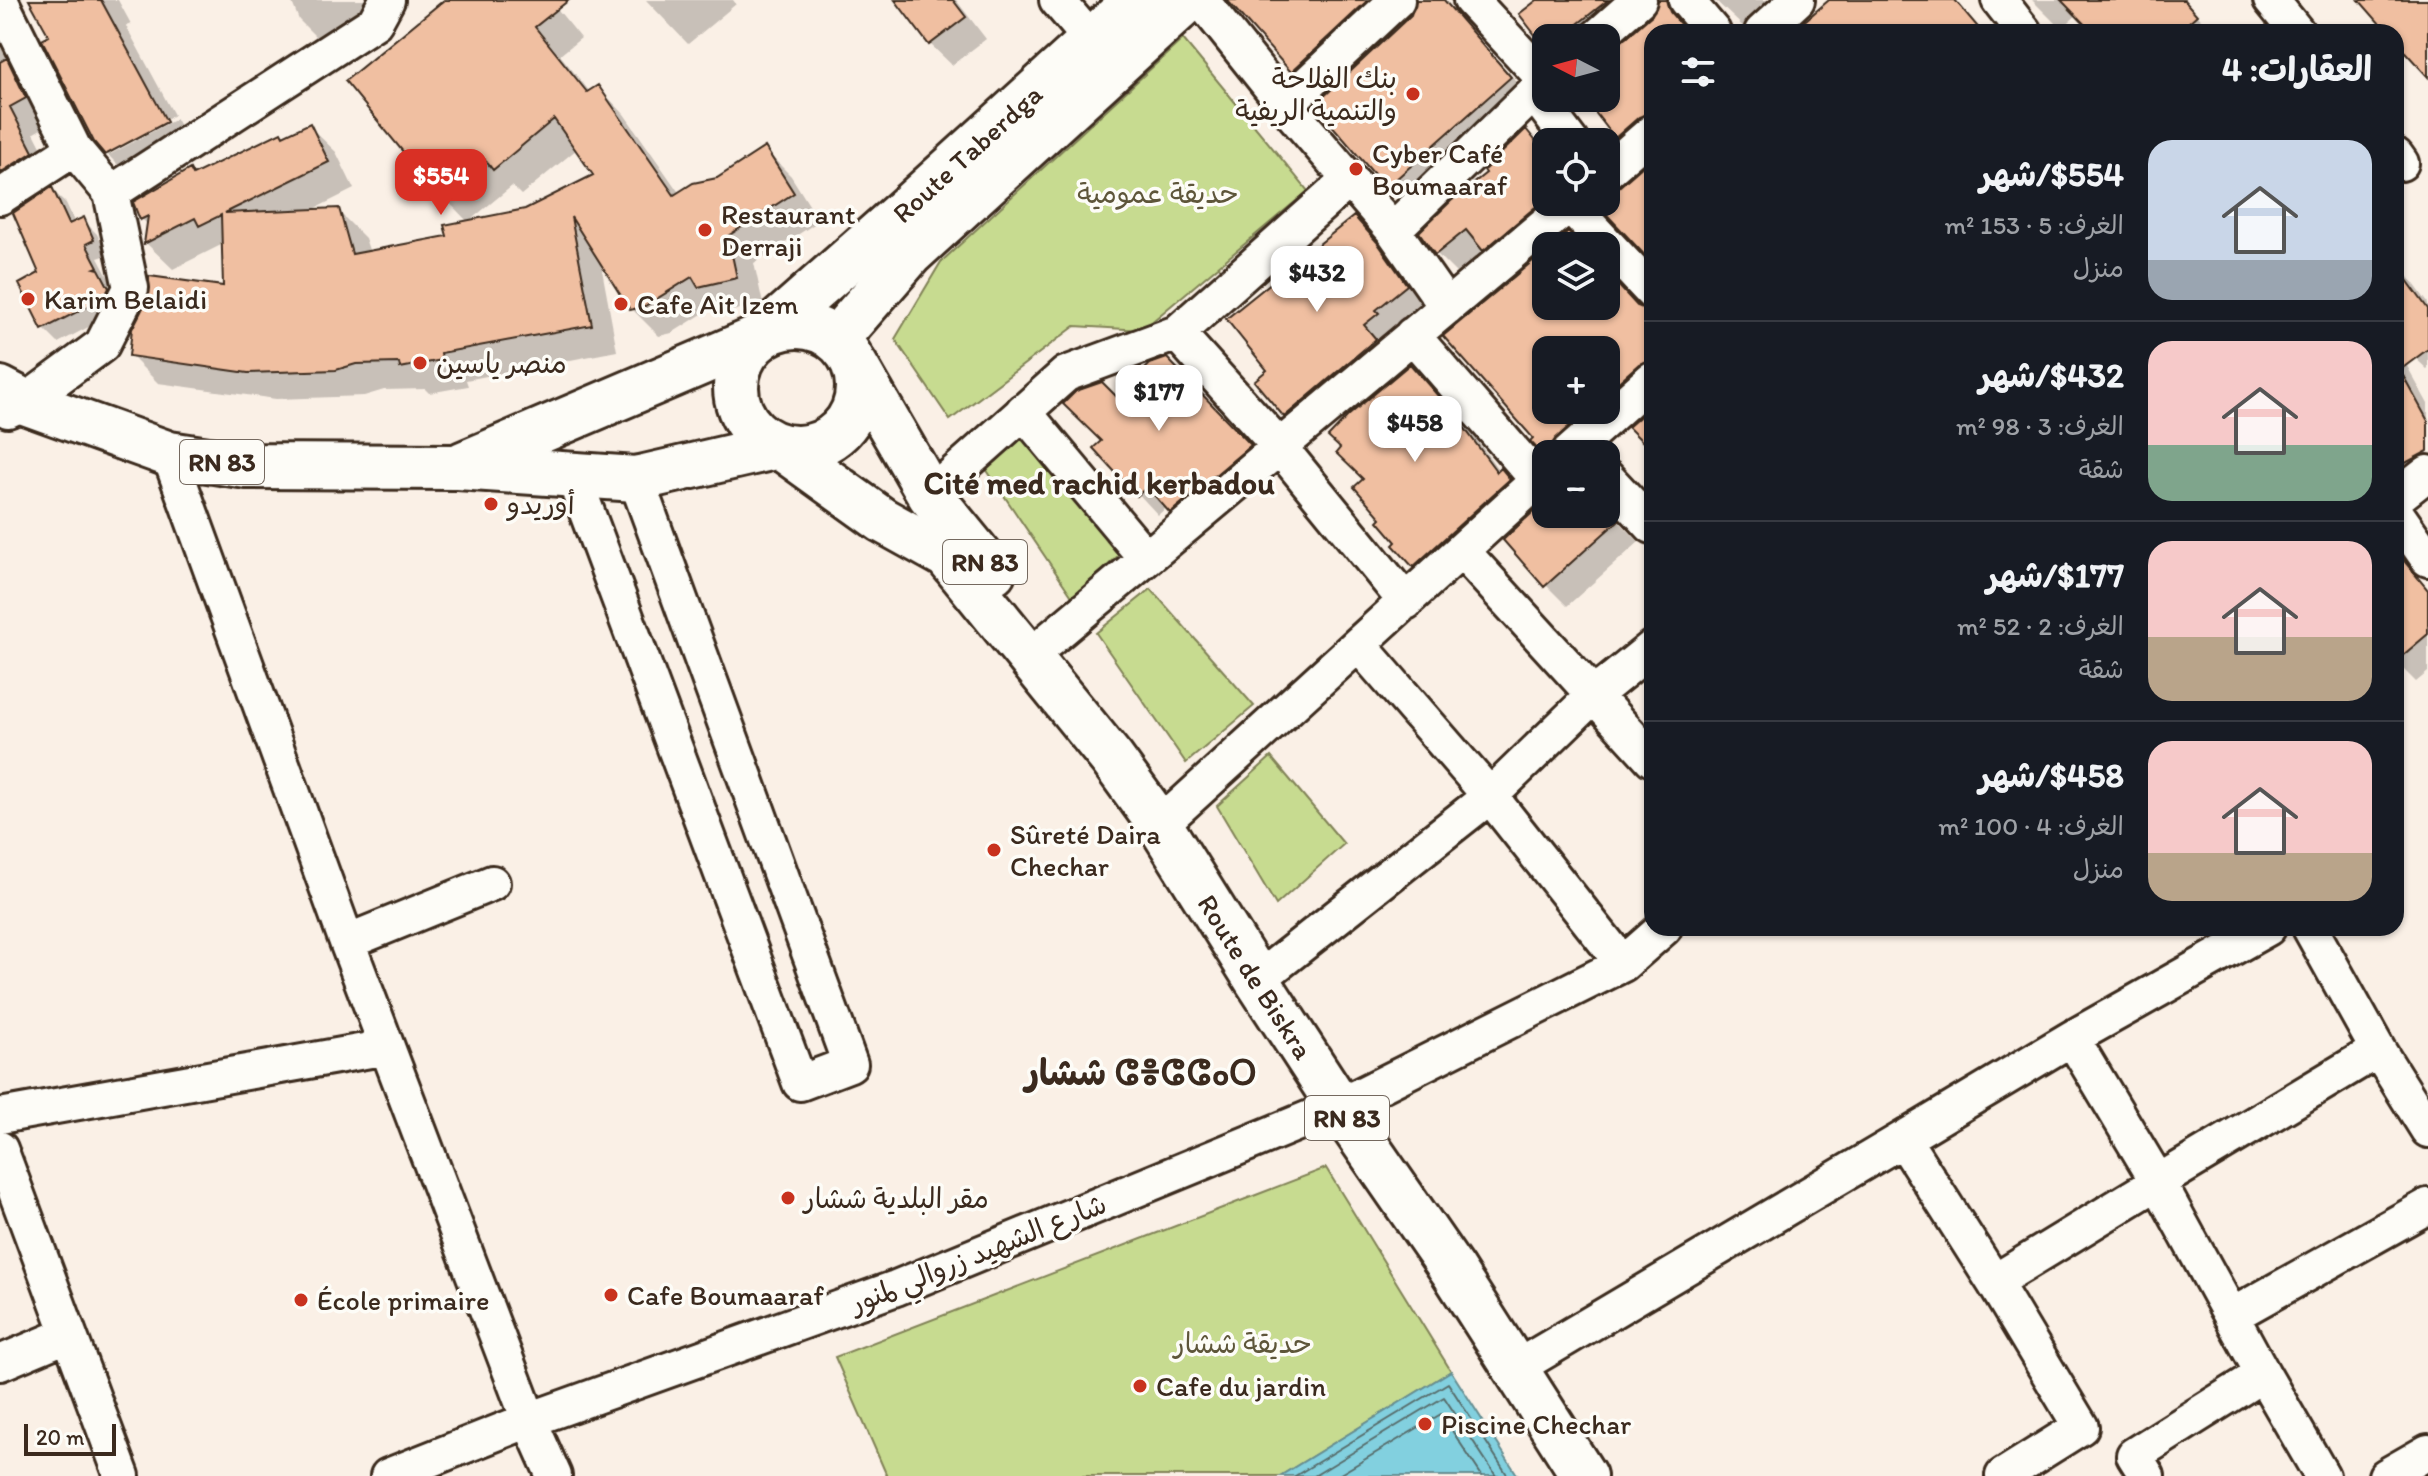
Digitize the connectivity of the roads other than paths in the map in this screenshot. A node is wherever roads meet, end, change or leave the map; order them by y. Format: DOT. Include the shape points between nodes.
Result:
graph roads {
  1 [pos="0,0"];
  2 [pos="387,0"];
  3 [pos="1057,0"];
  4 [pos="1136,0"];
  5 [pos="1188,0"];
  6 [pos="1201,0"];
  7 [pos="1397,0"];
  8 [pos="1471,0"];
  9 [pos="1639,0"];
  10 [pos="1686,0"];
  11 [pos="1797,0"];
  12 [pos="1999,0"];
  13 [pos="2271,0"];
  14 [pos="1612,24"];
  15 [pos="1706,24"];
  16 [pos="1773,24"];
  17 [pos="2018,24"];
  18 [pos="2290,24"];
  19 [pos="1092,41"];
  20 [pos="1532,73"];
  21 [pos="1532,95"];
  22 [pos="1285,105"];
  23 [pos="1644,139"];
  24 [pos="74,149"];
  25 [pos="1620,160"];
  26 [pos="1349,180"];
  27 [pos="111,193"];
  28 [pos="0,197"];
  29 [pos="1555,216"];
  30 [pos="1582,216"];
  31 [pos="1393,230"];
  32 [pos="1644,283"];
  33 [pos="1447,307"];
  34 [pos="1177,333"];
  35 [pos="1412,335"];
  36 [pos="761,337"];
  37 [pos="845,352"];
  38 [pos="1644,387"];
  39 [pos="8,402"];
  40 [pos="1023,411"];
  41 [pos="1588,440"];
  42 [pos="1278,445"];
  43 [pos="779,446"];
  44 [pos="169,454"];
  45 [pos="1532,466"];
  46 [pos="458,467"];
  47 [pos="2428,473"];
  48 [pos="573,475"];
  49 [pos="636,479"];
  50 [pos="1532,486"];
  51 [pos="1620,492"];
  52 [pos="2404,492"];
  53 [pos="930,495"];
  54 [pos="1644,517"];
  55 [pos="2404,524"];
  56 [pos="1462,551"];
  57 [pos="1145,557"];
  58 [pos="2428,559"];
  59 [pos="1406,602"];
  60 [pos="1049,640"];
  61 [pos="1359,645"];
  62 [pos="1644,654"];
  63 [pos="1594,695"];
  64 [pos="1644,750"];
  65 [pos="1112,759"];
  66 [pos="1490,796"];
  67 [pos="1160,825"];
  68 [pos="492,883"];
  69 [pos="1655,936"];
  70 [pos="2254,936"];
  71 [pos="2314,936"];
  72 [pos="347,942"];
  73 [pos="1623,964"];
  74 [pos="1257,980"];
  75 [pos="2072,1038"];
  76 [pos="387,1047"];
  77 [pos="2378,1050"];
  78 [pos="1339,1106"];
  79 [pos="0,1116"];
  80 [pos="2428,1130"];
  81 [pos="1903,1139"];
  82 [pos="0,1149"];
  83 [pos="2158,1182"];
  84 [pos="2428,1206"];
  85 [pos="1994,1282"];
  86 [pos="2231,1316"];
  87 [pos="69,1334"];
  88 [pos="0,1363"];
  89 [pos="1514,1369"];
  90 [pos="2263,1374"];
  91 [pos="529,1420"];
  92 [pos="2428,1452"];
  93 [pos="122,1476"];
  94 [pos="388,1476"];
  95 [pos="554,1476"];
  96 [pos="1584,1476"];
  97 [pos="2003,1476"];
  98 [pos="2147,1476"];
  99 [pos="2322,1476"];
  100 [pos="2386,1476"];
  1 -- 24 [label="street"];
  2 -- 27 [label="street" via="375,22"];
  3 -- 19 [label="street"];
  4 -- 19 [label="main road, Route Taberdga"];
  5 -- 37 [label="main road, Route Taberdga" via="910,254"];
  6 -- 22 [label="street"];
  7 -- 22 [label="street"];
  8 -- 20 [label="street"];
  9 -- 14 [label="street"];
  10 -- 15 [label="street"];
  11 -- 16 [label="street"];
  12 -- 17 [label="street"];
  13 -- 18 [label="street"];
  19 -- 36 [label="main road, Route Taberdga"];
  21 -- 31 [label="street"];
  22 -- 26 [label="street"];
  23 -- 25 [label="street"];
  24 -- 27 [label="street"];
  24 -- 28 [label="street"];
  26 -- 31 [label="street"];
  26 -- 34 [label="street"];
  27 -- 39 [label="street" via="131,288 102,345"];
  29 -- 33 [label="street"];
  30 -- 32 [label="street"];
  31 -- 33 [label="street"];
  33 -- 35 [label="street"];
  34 -- 40 [label="street" via="1066,374"];
  34 -- 42 [label="street"];
  35 -- 42 [label="street"];
  35 -- 45 [label="street"];
  36 -- 37 [label="main road" via="807,326 822,331"];
  36 -- 43 [label="main road" via="738,368 738,407 761,438"];
  36 -- 46 [label="main road, RN 83"];
  37 -- 43 [label="main road" via="859,384 848,422 818,446"];
  37 -- 53 [label="main road, RN 83"];
  38 -- 41 [label="street"];
  39 -- 44 [label="main road, RN 83"];
  40 -- 53 [label="street"];
  40 -- 57 [label="street"];
  42 -- 57 [label="street"];
  42 -- 59 [label="street"];
  43 -- 49 [label="main road, RN 83"];
  43 -- 65 [label="main road, RN 83" via="882,520 947,556"];
  44 -- 46 [label="main road, RN 83" via="247,466"];
  44 -- 72 [label="street"];
  46 -- 48 [label="main road, RN 83"];
  47 -- 52 [label="street"];
  48 -- 49 [label="main road, RN 83"];
  48 -- 49 [label="street" via="800,1083 850,1064"];
  50 -- 56 [label="street"];
  51 -- 54 [label="street"];
  53 -- 60 [label="main road, RN 83"];
  55 -- 58 [label="street"];
  56 -- 59 [label="street"];
  56 -- 63 [label="street"];
  57 -- 60 [label="street"];
  59 -- 61 [label="street"];
  60 -- 65 [label="main road, RN 83"];
  61 -- 66 [label="street"];
  61 -- 67 [label="street"];
  62 -- 63 [label="street"];
  63 -- 64 [label="street"];
  63 -- 66 [label="street"];
  65 -- 67 [label="main road, Route de Biskra / RN 83"];
  66 -- 73 [label="street"];
  66 -- 74 [label="street"];
  67 -- 74 [label="main road, Route de Biskra / RN 83"];
  68 -- 72 [label="street"];
  69 -- 73 [label="street, شارع الشهيد زروالي لمنور"];
  70 -- 75 [label="street"];
  71 -- 77 [label="street"];
  72 -- 76 [label="street"];
  73 -- 78 [label="street, شارع الشهيد زروالي لمنور"];
  74 -- 78 [label="main road, Route de Biskra / RN 83"];
  75 -- 81 [label="street"];
  75 -- 83 [label="street"];
  76 -- 79 [label="street"];
  76 -- 91 [label="street"];
  77 -- 80 [label="street"];
  77 -- 83 [label="street"];
  78 -- 89 [label="main road, Route de Biskra / RN 83"];
  78 -- 91 [label="street, شارع الشهيد زروالي لمنور" via="896,1288"];
  81 -- 85 [label="street"];
  81 -- 89 [label="street"];
  82 -- 87 [label="street"];
  83 -- 85 [label="street"];
  83 -- 86 [label="street"];
  84 -- 86 [label="street"];
  85 -- 97 [label="street" via="2081,1427"];
  86 -- 90 [label="street"];
  87 -- 88 [label="street"];
  87 -- 93 [label="street"];
  89 -- 96 [label="main road, Route de Biskra / RN 83"];
  90 -- 98 [label="street" via="2134,1455"];
  90 -- 99 [label="street"];
  91 -- 94 [label="street, شارع الشهيد زروالي لمنور"];
  91 -- 95 [label="street"];
  92 -- 100 [label="street"];
}
